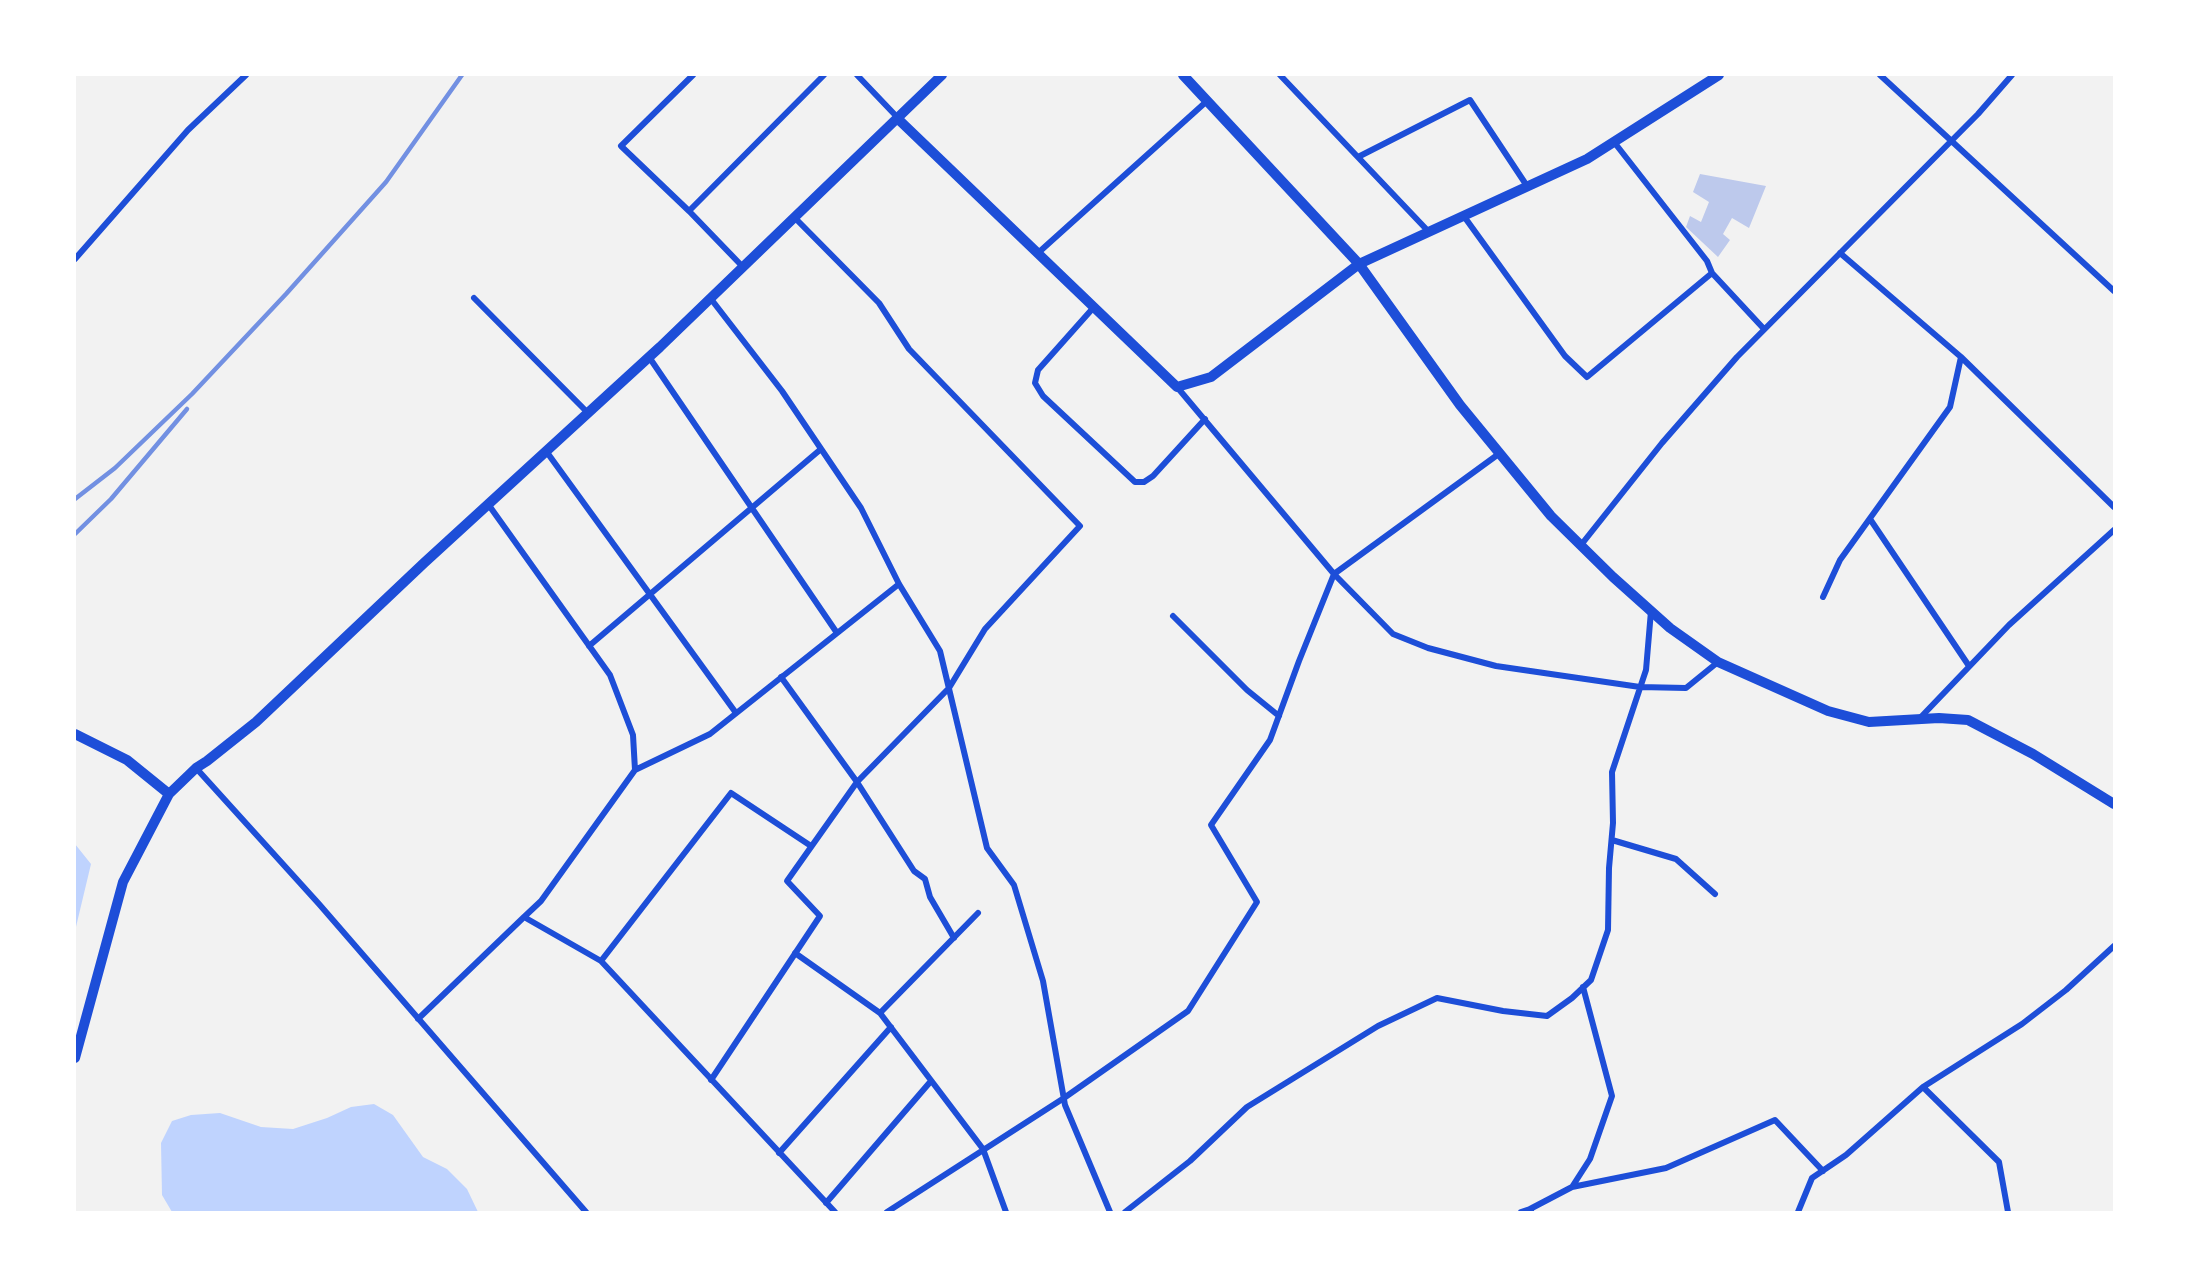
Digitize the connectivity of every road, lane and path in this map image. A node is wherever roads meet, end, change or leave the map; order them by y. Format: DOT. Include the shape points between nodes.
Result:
graph roads {
  1 [pos="246,75"];
  2 [pos="693,75"];
  3 [pos="824,75"];
  4 [pos="857,75"];
  5 [pos="942,75"];
  6 [pos="1184,75"];
  7 [pos="1280,75"];
  8 [pos="1719,75"];
  9 [pos="1880,75"];
  10 [pos="2012,75"];
  11 [pos="1207,100"];
  12 [pos="898,118"];
  13 [pos="1952,140"];
  14 [pos="1614,142"];
  15 [pos="1358,157"];
  16 [pos="1527,186"];
  17 [pos="689,211"];
  18 [pos="1463,215"];
  19 [pos="795,218"];
  20 [pos="1428,231"];
  21 [pos="1038,253"];
  22 [pos="1840,253"];
  23 [pos="75,259"];
  24 [pos="1359,264"];
  25 [pos="743,267"];
  26 [pos="1712,273"];
  27 [pos="2114,291"];
  28 [pos="474,298"];
  29 [pos="711,299"];
  30 [pos="1094,307"];
  31 [pos="1764,329"];
  32 [pos="649,357"];
  33 [pos="1961,357"];
  34 [pos="1177,387"];
  35 [pos="588,413"];
  36 [pos="1205,420"];
  37 [pos="821,449"];
  38 [pos="546,451"];
  39 [pos="1500,453"];
  40 [pos="488,504"];
  41 [pos="2114,507"];
  42 [pos="752,508"];
  43 [pos="1870,519"];
  44 [pos="2114,530"];
  45 [pos="1581,545"];
  46 [pos="1334,574"];
  47 [pos="899,584"];
  48 [pos="650,594"];
  49 [pos="1823,597"];
  50 [pos="1651,611"];
  51 [pos="1173,616"];
  52 [pos="837,633"];
  53 [pos="590,646"];
  54 [pos="1718,662"];
  55 [pos="1970,666"];
  56 [pos="781,677"];
  57 [pos="1640,687"];
  58 [pos="949,688"];
  59 [pos="736,713"];
  60 [pos="1279,716"];
  61 [pos="1919,719"];
  62 [pos="75,734"];
  63 [pos="196,768"];
  64 [pos="635,771"];
  65 [pos="857,782"];
  66 [pos="169,794"];
  67 [pos="2114,804"];
  68 [pos="1612,840"];
  69 [pos="812,846"];
  70 [pos="1715,894"];
  71 [pos="978,913"];
  72 [pos="524,916"];
  73 [pos="954,938"];
  74 [pos="2114,946"];
  75 [pos="795,953"];
  76 [pos="601,961"];
  77 [pos="1583,987"];
  78 [pos="880,1013"];
  79 [pos="418,1019"];
  80 [pos="891,1027"];
  81 [pos="75,1058"];
  82 [pos="711,1080"];
  83 [pos="932,1081"];
  84 [pos="1923,1087"];
  85 [pos="1064,1098"];
  86 [pos="983,1149"];
  87 [pos="779,1153"];
  88 [pos="1823,1171"];
  89 [pos="1572,1187"];
  90 [pos="826,1203"];
  91 [pos="1530,1210"];
  92 [pos="586,1212"];
  93 [pos="835,1212"];
  94 [pos="887,1212"];
  95 [pos="1006,1212"];
  96 [pos="1110,1212"];
  97 [pos="1126,1212"];
  98 [pos="1521,1212"];
  99 [pos="1798,1212"];
  100 [pos="2008,1212"];
  1 -- 23 [label="street" via="188,130"];
  2 -- 17 [label="street" via="621,146"];
  3 -- 17 [label="street"];
  4 -- 12 [label="street"];
  5 -- 12 [label="street"];
  6 -- 11 [label="street"];
  7 -- 15 [label="street"];
  8 -- 14 [label="street"];
  9 -- 13 [label="street"];
  10 -- 13 [label="street"];
  11 -- 21 [label="street"];
  11 -- 24 [label="street"];
  12 -- 19 [label="street"];
  12 -- 21 [label="street"];
  13 -- 22 [label="street"];
  13 -- 27 [label="street"];
  14 -- 16 [label="street"];
  14 -- 26 [label="street" via="1707,261"];
  15 -- 16 [label="street" via="1470,100"];
  15 -- 20 [label="street"];
  16 -- 18 [label="street"];
  17 -- 25 [label="street"];
  18 -- 20 [label="street"];
  18 -- 26 [label="street" via="1565,356 1587,378"];
  19 -- 25 [label="street"];
  19 -- 58 [label="street" via="879,303 909,350 1080,526 985,629"];
  20 -- 24 [label="street"];
  21 -- 30 [label="street"];
  22 -- 31 [label="street"];
  22 -- 33 [label="street"];
  24 -- 34 [label="street" via="1211,377"];
  24 -- 39 [label="street" via="1460,405"];
  25 -- 29 [label="street"];
  26 -- 31 [label="street"];
  28 -- 35 [label="street"];
  29 -- 32 [label="street"];
  29 -- 37 [label="street"];
  30 -- 34 [label="street"];
  30 -- 36 [label="street" via="1038,370 1035,383 1043,396 1135,482 1153,476"];
  31 -- 45 [label="street" via="1662,443"];
  32 -- 35 [label="street"];
  32 -- 42 [label="street"];
  33 -- 41 [label="street"];
  33 -- 43 [label="street" via="1950,406"];
  34 -- 36 [label="street"];
  35 -- 38 [label="street"];
  36 -- 46 [label="street"];
  37 -- 42 [label="street"];
  37 -- 47 [label="street" via="861,508"];
  38 -- 40 [label="street"];
  38 -- 48 [label="street"];
  39 -- 45 [label="street" via="1551,516"];
  39 -- 46 [label="street"];
  40 -- 53 [label="street"];
  40 -- 63 [label="street" via="256,722"];
  42 -- 48 [label="street"];
  42 -- 52 [label="street"];
  43 -- 49 [label="street" via="1840,560"];
  43 -- 55 [label="street"];
  44 -- 55 [label="street" via="2009,625"];
  45 -- 50 [label="street"];
  46 -- 57 [label="street" via="1393,634 1428,648 1496,666"];
  46 -- 60 [label="street"];
  47 -- 52 [label="street"];
  47 -- 58 [label="street" via="940,651"];
  48 -- 53 [label="street"];
  48 -- 59 [label="street"];
  50 -- 54 [label="street"];
  50 -- 57 [label="street" via="1646,670"];
  51 -- 60 [label="street" via="1247,690"];
  52 -- 56 [label="street"];
  53 -- 64 [label="street" via="610,675 633,735"];
  54 -- 57 [label="street" via="1686,688"];
  54 -- 61 [label="street" via="1848,717 1869,722"];
  55 -- 61 [label="street"];
  56 -- 59 [label="street"];
  56 -- 65 [label="street"];
  57 -- 68 [label="street" via="1612,772"];
  58 -- 65 [label="street"];
  58 -- 85 [label="street" via="987,848 1014,885 1043,981"];
  59 -- 64 [label="street" via="710,734"];
  60 -- 85 [label="street" via="1270,740 1212,825 1257,902 1188,1011"];
  61 -- 67 [label="street" via="1968,720"];
  62 -- 66 [label="street" via="127,760"];
  63 -- 66 [label="street"];
  63 -- 79 [label="street"];
  64 -- 72 [label="street" via="541,901"];
  65 -- 69 [label="street"];
  65 -- 73 [label="street" via="914,871 925,879 930,897"];
  66 -- 81 [label="street" via="123,882"];
  68 -- 70 [label="street" via="1676,859"];
  68 -- 77 [label="street" via="1608,930 1591,980"];
  69 -- 75 [label="street" via="787,881 820,916"];
  69 -- 76 [label="street" via="731,793"];
  71 -- 73 [label="street"];
  72 -- 76 [label="street"];
  72 -- 79 [label="street"];
  73 -- 78 [label="street"];
  74 -- 84 [label="street" via="2022,1024"];
  75 -- 78 [label="street"];
  75 -- 82 [label="street"];
  76 -- 82 [label="street"];
  77 -- 89 [label="street" via="1612,1096 1590,1159"];
  77 -- 97 [label="street" via="1547,1016 1437,998 1378,1026 1247,1107 1190,1161"];
  78 -- 80 [label="street"];
  79 -- 92 [label="street"];
  80 -- 83 [label="street"];
  80 -- 87 [label="street"];
  82 -- 87 [label="street"];
  83 -- 86 [label="street"];
  83 -- 90 [label="street"];
  84 -- 88 [label="street"];
  84 -- 100 [label="street" via="1999,1162"];
  85 -- 86 [label="street"];
  85 -- 96 [label="street"];
  86 -- 94 [label="street"];
  86 -- 95 [label="street"];
  87 -- 90 [label="street"];
  88 -- 89 [label="street" via="1775,1120 1666,1168"];
  88 -- 99 [label="street" via="1812,1178"];
  89 -- 91 [label="street"];
  90 -- 93 [label="street"];
  91 -- 98 [label="street"];
}
